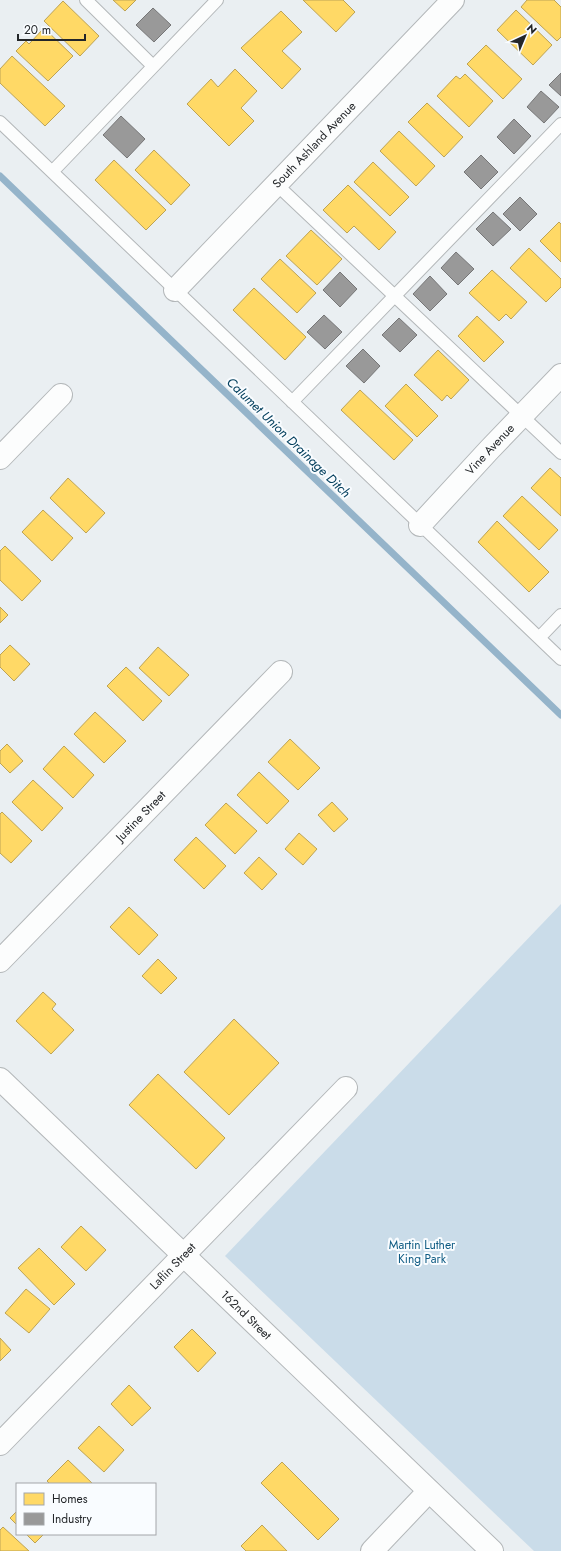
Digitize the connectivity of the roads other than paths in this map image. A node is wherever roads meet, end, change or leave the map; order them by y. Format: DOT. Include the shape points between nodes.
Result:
graph roads {
  1 [pos="86,0"];
  2 [pos="217,0"];
  3 [pos="453,0"];
  4 [pos="153,66"];
  5 [pos="0,122"];
  6 [pos="561,124"];
  7 [pos="52,172"];
  8 [pos="276,184"];
  9 [pos="175,290"];
  10 [pos="395,295"];
  11 [pos="561,375"];
  12 [pos="61,395"];
  13 [pos="292,402"];
  14 [pos="522,415"];
  15 [pos="561,453"];
  16 [pos="0,458"];
  17 [pos="420,525"];
  18 [pos="561,615"];
  19 [pos="539,638"];
  20 [pos="561,660"];
  21 [pos="281,672"];
  22 [pos="0,961"];
  23 [pos="0,1079"];
  24 [pos="346,1088"];
  25 [pos="184,1255"];
  26 [pos="0,1444"];
  27 [pos="429,1491"];
  28 [pos="372,1551"];
  29 [pos="492,1551"];
  1 -- 4 [label="lane"];
  2 -- 4 [label="lane"];
  3 -- 8 [label="street, South Ashland Avenue"];
  4 -- 7 [label="lane"];
  5 -- 7 [label="lane"];
  6 -- 10 [label="lane"];
  7 -- 9 [label="lane"];
  8 -- 9 [label="street, South Ashland Avenue"];
  8 -- 10 [label="lane"];
  9 -- 13 [label="lane"];
  10 -- 13 [label="lane"];
  10 -- 14 [label="lane"];
  11 -- 14 [label="street, Vine Avenue"];
  12 -- 16 [label="street"];
  13 -- 17 [label="lane"];
  14 -- 15 [label="lane"];
  14 -- 17 [label="street, Vine Avenue"];
  17 -- 19 [label="lane"];
  18 -- 19 [label="lane"];
  19 -- 20 [label="lane"];
  21 -- 22 [label="street, Justine Street"];
  23 -- 25 [label="street, 162nd Street"];
  24 -- 25 [label="street, Laflin Street"];
  25 -- 26 [label="street, Laflin Street"];
  25 -- 27 [label="street, 162nd Street"];
  27 -- 28 [label="street"];
  27 -- 29 [label="street, 162nd Street"];
}
